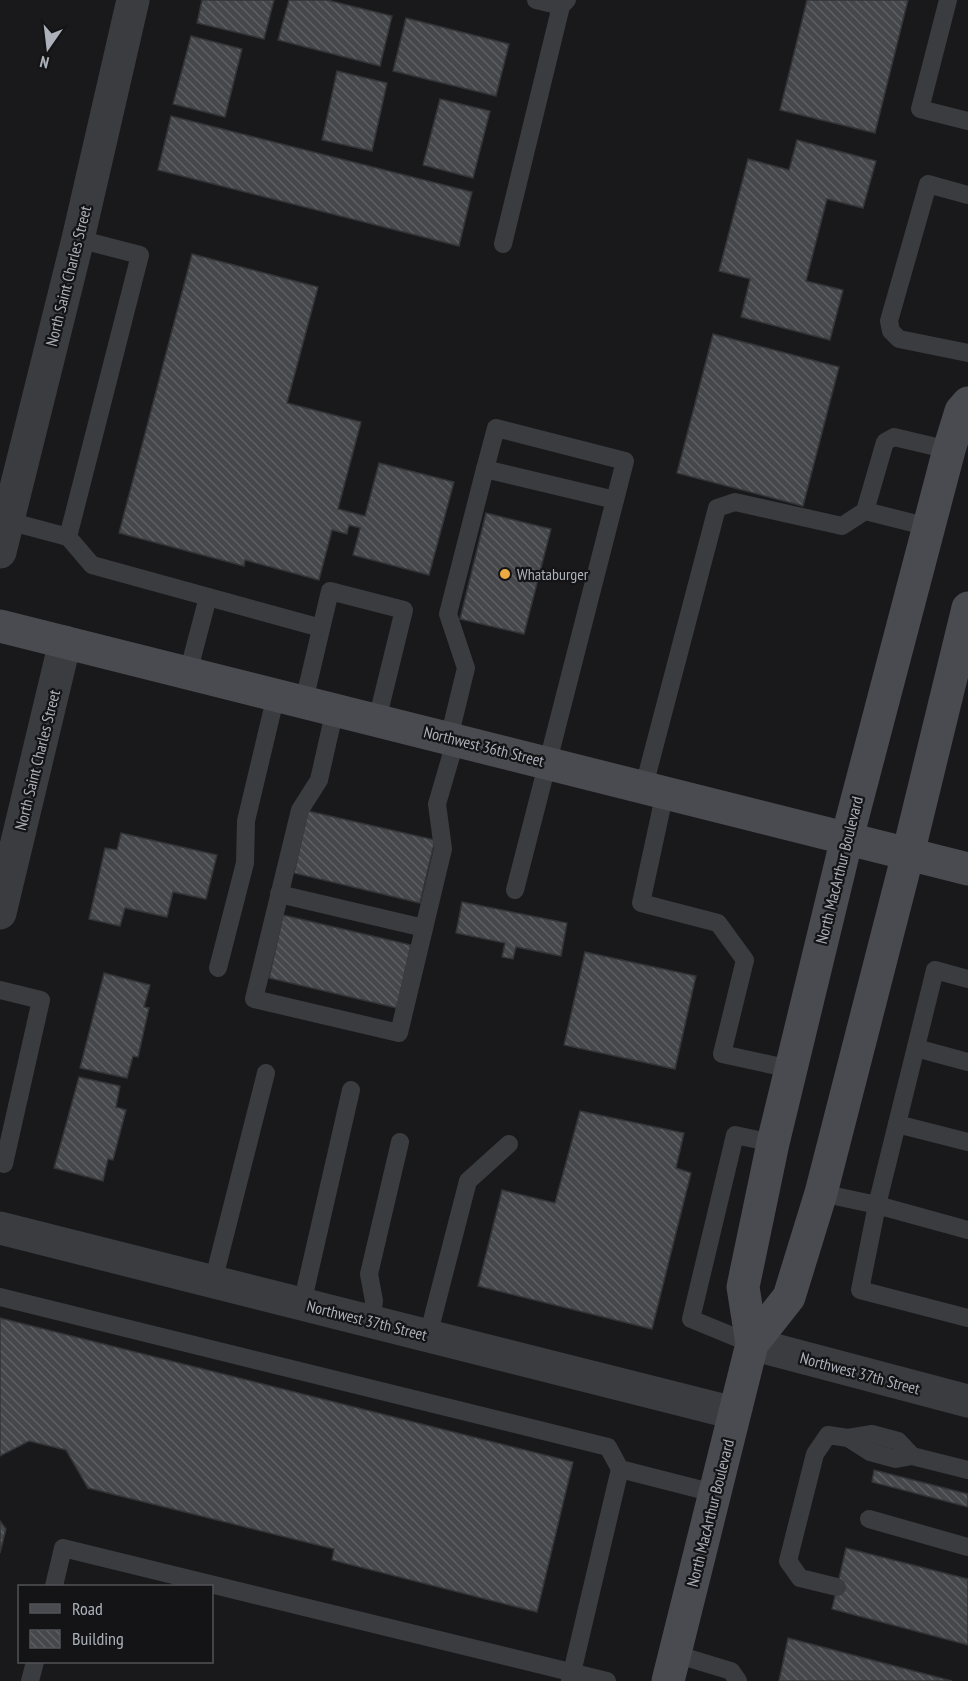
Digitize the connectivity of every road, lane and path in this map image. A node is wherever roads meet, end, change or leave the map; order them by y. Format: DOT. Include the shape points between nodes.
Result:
graph roads {
  1 [pos="133,0"];
  2 [pos="536,0"];
  3 [pos="948,0"];
  4 [pos="564,3"];
  5 [pos="968,121"];
  6 [pos="968,195"];
  7 [pos="78,239"];
  8 [pos="503,244"];
  9 [pos="968,353"];
  10 [pos="968,402"];
  11 [pos="949,450"];
  12 [pos="485,469"];
  13 [pos="615,500"];
  14 [pos="865,511"];
  15 [pos="929,526"];
  16 [pos="4,537"];
  17 [pos="68,537"];
  18 [pos="208,597"];
  19 [pos="968,609"];
  20 [pos="0,626"];
  21 [pos="321,628"];
  22 [pos="65,642"];
  23 [pos="188,673"];
  24 [pos="290,698"];
  25 [pos="335,709"];
  26 [pos="377,720"];
  27 [pos="452,738"];
  28 [pos="548,762"];
  29 [pos="655,789"];
  30 [pos="847,838"];
  31 [pos="908,854"];
  32 [pos="968,869"];
  33 [pos="515,890"];
  34 [pos="279,894"];
  35 [pos="0,913"];
  36 [pos="424,928"];
  37 [pos="218,968"];
  38 [pos="968,979"];
  39 [pos="0,990"];
  40 [pos="916,1048"];
  41 [pos="968,1062"];
  42 [pos="791,1069"];
  43 [pos="266,1073"];
  44 [pos="351,1090"];
  45 [pos="8,1107"];
  46 [pos="897,1124"];
  47 [pos="400,1142"];
  48 [pos="968,1142"];
  49 [pos="773,1143"];
  50 [pos="509,1144"];
  51 [pos="4,1164"];
  52 [pos="821,1193"];
  53 [pos="877,1206"];
  54 [pos="0,1228"];
  55 [pos="968,1230"];
  56 [pos="213,1282"];
  57 [pos="0,1297"];
  58 [pos="302,1304"];
  59 [pos="968,1318"];
  60 [pos="371,1322"];
  61 [pos="428,1336"];
  62 [pos="752,1344"];
  63 [pos="968,1401"];
  64 [pos="734,1413"];
  65 [pos="620,1469"];
  66 [pos="968,1470"];
  67 [pos="714,1493"];
  68 [pos="869,1519"];
  69 [pos="968,1546"];
  70 [pos="54,1585"];
  71 [pos="209,1585"];
  72 [pos="213,1586"];
  73 [pos="837,1587"];
  74 [pos="35,1663"];
  75 [pos="671,1667"];
  76 [pos="571,1677"];
  77 [pos="30,1681"];
  78 [pos="608,1681"];
  79 [pos="738,1681"];
  1 -- 7 [label="street, North Saint Charles Street"];
  2 -- 4 [label="lane"];
  3 -- 5 [label="lane" via="920,108"];
  4 -- 8 [label="lane"];
  6 -- 9 [label="lane" via="928,184 889,321 898,339"];
  7 -- 16 [label="street, North Saint Charles Street"];
  7 -- 17 [label="lane" via="140,255"];
  10 -- 11 [label="main road, North MacArthur Boulevard" via="961,411"];
  11 -- 14 [label="lane" via="894,437 885,442"];
  11 -- 15 [label="main road, North MacArthur Boulevard"];
  12 -- 13 [label="lane"];
  12 -- 13 [label="lane" via="496,428 625,461"];
  12 -- 27 [label="lane" via="448,614 466,668"];
  13 -- 28 [label="lane"];
  14 -- 15 [label="lane"];
  14 -- 29 [label="lane" via="842,526 735,502 717,508"];
  15 -- 30 [label="main road, North MacArthur Boulevard"];
  16 -- 17 [label="lane"];
  17 -- 18 [label="lane" via="92,566"];
  18 -- 21 [label="lane"];
  18 -- 23 [label="lane"];
  19 -- 31 [label="main road, North MacArthur Boulevard"];
  20 -- 22 [label="main road, Northwest 36th Street"];
  21 -- 24 [label="lane"];
  21 -- 26 [label="lane" via="330,591 404,610"];
  22 -- 23 [label="main road, Northwest 36th Street"];
  22 -- 35 [label="street, North Saint Charles Street"];
  23 -- 24 [label="main road, Northwest 36th Street"];
  24 -- 25 [label="main road, Northwest 36th Street"];
  24 -- 37 [label="lane" via="246,821 245,863"];
  25 -- 26 [label="main road, Northwest 36th Street"];
  25 -- 34 [label="lane" via="319,780 300,810"];
  26 -- 27 [label="main road, Northwest 36th Street"];
  27 -- 28 [label="main road, Northwest 36th Street"];
  27 -- 36 [label="lane" via="437,804 443,849"];
  28 -- 29 [label="main road, Northwest 36th Street"];
  28 -- 33 [label="lane"];
  29 -- 30 [label="main road, Northwest 36th Street"];
  29 -- 42 [label="lane" via="640,903 718,923 744,960 722,1054"];
  30 -- 31 [label="main road, Northwest 36th Street"];
  30 -- 42 [label="main road, North MacArthur Boulevard"];
  31 -- 32 [label="main road, Northwest 36th Street"];
  31 -- 52 [label="main road, North MacArthur Boulevard"];
  34 -- 36 [label="lane"];
  34 -- 36 [label="lane" via="254,999 399,1033"];
  38 -- 40 [label="lane" via="935,970"];
  39 -- 45 [label="lane" via="41,1000"];
  40 -- 41 [label="lane"];
  40 -- 46 [label="lane"];
  42 -- 49 [label="main road, North MacArthur Boulevard"];
  43 -- 56 [label="lane"];
  44 -- 58 [label="lane"];
  45 -- 51 [label="lane"];
  46 -- 48 [label="lane"];
  46 -- 53 [label="lane"];
  47 -- 60 [label="lane" via="369,1274 374,1301"];
  49 -- 62 [label="main road, North MacArthur Boulevard" via="743,1287"];
  49 -- 62 [label="lane" via="735,1136 691,1319"];
  50 -- 61 [label="lane" via="468,1181"];
  52 -- 53 [label="lane"];
  52 -- 62 [label="main road, North MacArthur Boulevard" via="789,1297"];
  53 -- 55 [label="lane"];
  53 -- 59 [label="lane" via="860,1290"];
  54 -- 56 [label="street, Northwest 37th Street"];
  56 -- 58 [label="street, Northwest 37th Street"];
  57 -- 65 [label="lane" via="608,1447"];
  58 -- 60 [label="street, Northwest 37th Street"];
  60 -- 61 [label="street, Northwest 37th Street"];
  61 -- 64 [label="street, Northwest 37th Street"];
  62 -- 63 [label="street, Northwest 37th Street"];
  62 -- 64 [label="main road, North MacArthur Boulevard"];
  64 -- 67 [label="main road, North MacArthur Boulevard"];
  65 -- 67 [label="lane"];
  65 -- 76 [label="lane"];
  66 -- 73 [label="lane" via="912,1456 898,1441 872,1434 828,1436 815,1455 788,1561 800,1578"];
  67 -- 75 [label="main road, North MacArthur Boulevard"];
  68 -- 69 [label="lane"];
  70 -- 71 [label="lane" via="63,1548"];
  72 -- 76 [label="lane"];
  74 -- 77 [label="lane"];
  75 -- 79 [label="lane" via="731,1671"];
  76 -- 78 [label="lane"];
}
